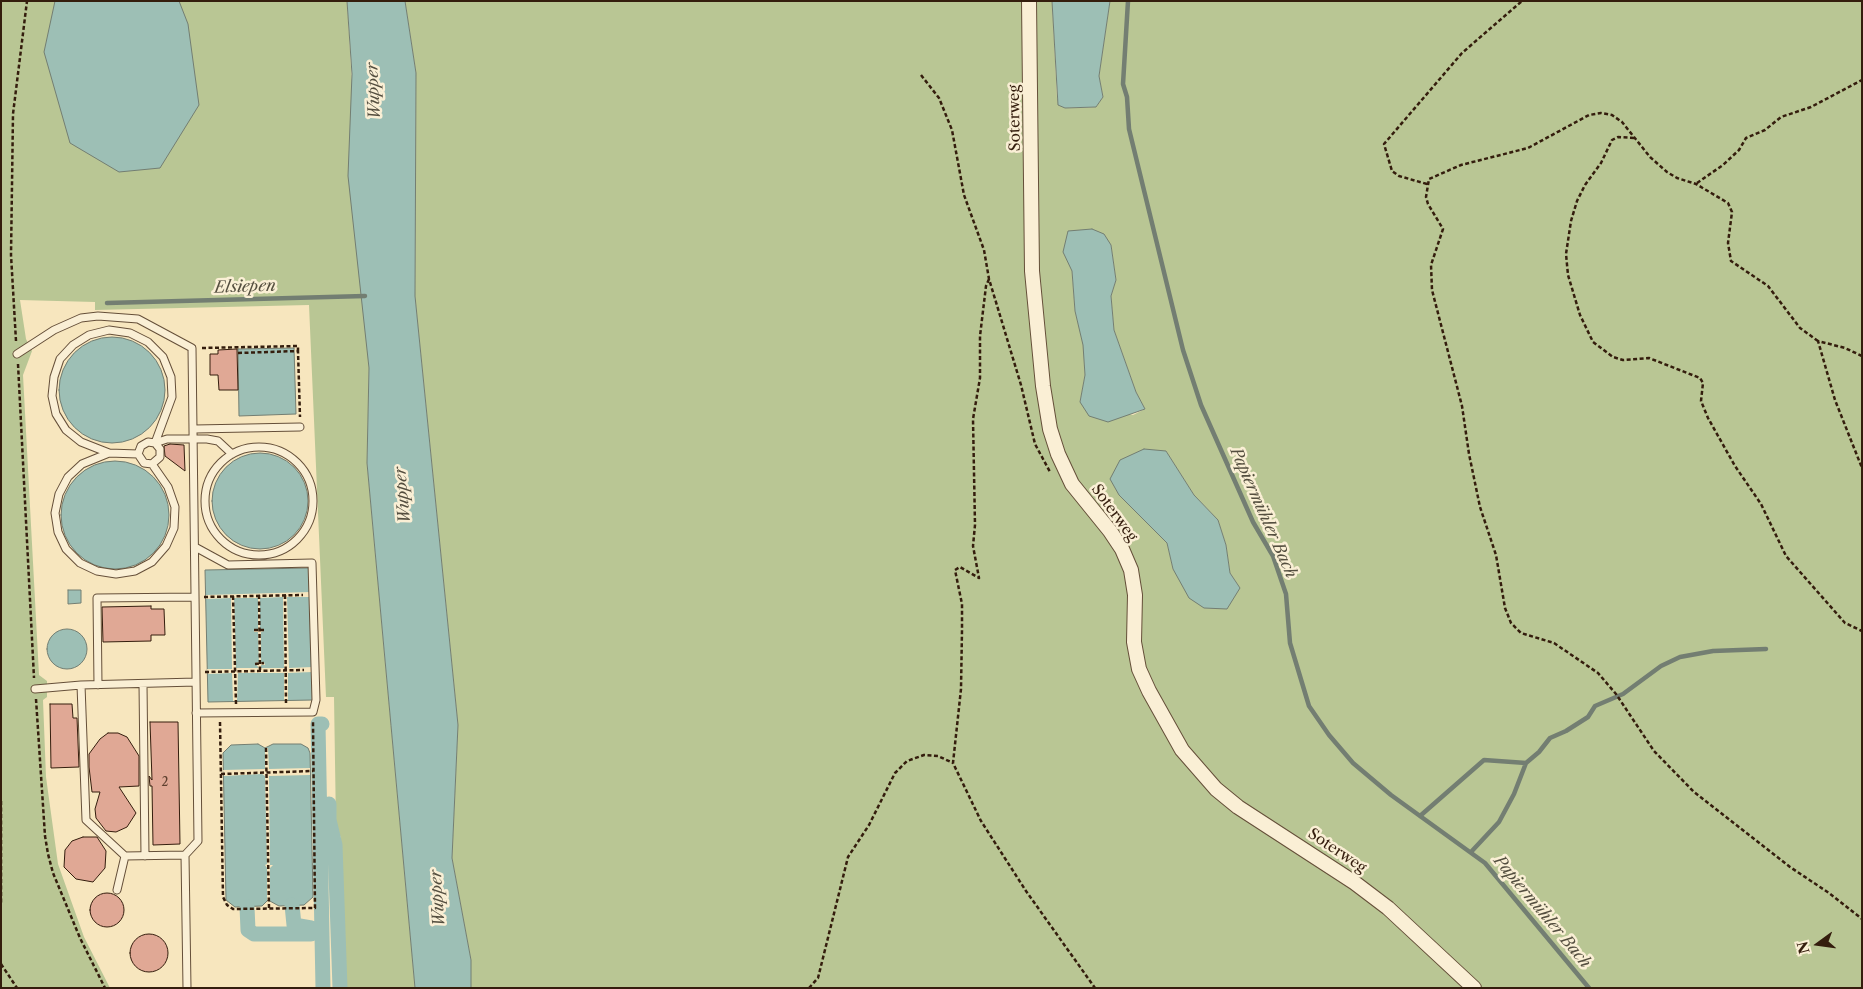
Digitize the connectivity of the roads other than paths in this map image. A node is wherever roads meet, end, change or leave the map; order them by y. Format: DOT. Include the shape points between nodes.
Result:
graph roads {
  1 [pos="1029,1"];
  2 [pos="17,354"];
  3 [pos="300,427"];
  4 [pos="194,428"];
  5 [pos="194,438"];
  6 [pos="155,443"];
  7 [pos="108,453"];
  8 [pos="138,454"];
  9 [pos="232,454"];
  10 [pos="152,464"];
  11 [pos="195,547"];
  12 [pos="195,597"];
  13 [pos="196,682"];
  14 [pos="143,684"];
  15 [pos="98,685"];
  16 [pos="81,686"];
  17 [pos="35,689"];
  18 [pos="196,713"];
  19 [pos="185,854"];
  20 [pos="125,856"];
  21 [pos="145,856"];
  22 [pos="117,890"];
  23 [pos="188,988"];
  24 [pos="1474,988"];
  1 -- 24 [label="street, Soterweg" via="1032,271 1043,386 1058,454 1072,484 1110,531 1131,570 1135,594 1134,642 1139,670 1182,750 1216,789 1238,807 1355,882 1388,908"];
  2 -- 4 [label="lane" via="54,330 81,318 138,319 192,348"];
  3 -- 4 [label="lane"];
  4 -- 5 [label="lane"];
  5 -- 6 [label="lane" via="166,439"];
  5 -- 9 [label="lane" via="218,441"];
  5 -- 11 [label="lane"];
  6 -- 7 [label="lane" via="172,397 171,377 163,357 148,342 130,333 109,330 89,335 60,359 52,396 56,414 66,430 81,442"];
  6 -- 8 [label="lane" via="144,443"];
  6 -- 10 [label="lane" via="161,453"];
  7 -- 8 [label="lane"];
  7 -- 10 [label="lane" via="82,464 68,477 59,494 55,513 58,532 66,549 80,563 97,572 135,571 152,562 166,546 174,528 175,507 168,487"];
  8 -- 10 [label="lane" via="141,461"];
  9 -- 9 [label="lane" via="218,465 209,480 205,497 207,514 214,530 225,543 240,552 257,555 275,553 292,545 312,515 314,496 299,463 284,452 267,447 249,447"];
  11 -- 12 [label="lane"];
  11 -- 18 [label="lane" via="228,565 312,563 316,700 313,712"];
  12 -- 13 [label="lane"];
  12 -- 15 [label="lane" via="97,598"];
  13 -- 14 [label="lane"];
  13 -- 18 [label="lane"];
  14 -- 15 [label="lane"];
  14 -- 21 [label="lane"];
  15 -- 16 [label="lane"];
  16 -- 17 [label="lane"];
  16 -- 20 [label="lane" via="86,820"];
  18 -- 19 [label="lane" via="198,840"];
  19 -- 21 [label="lane"];
  19 -- 23 [label="lane"];
  20 -- 21 [label="lane"];
  20 -- 22 [label="lane"];
}
